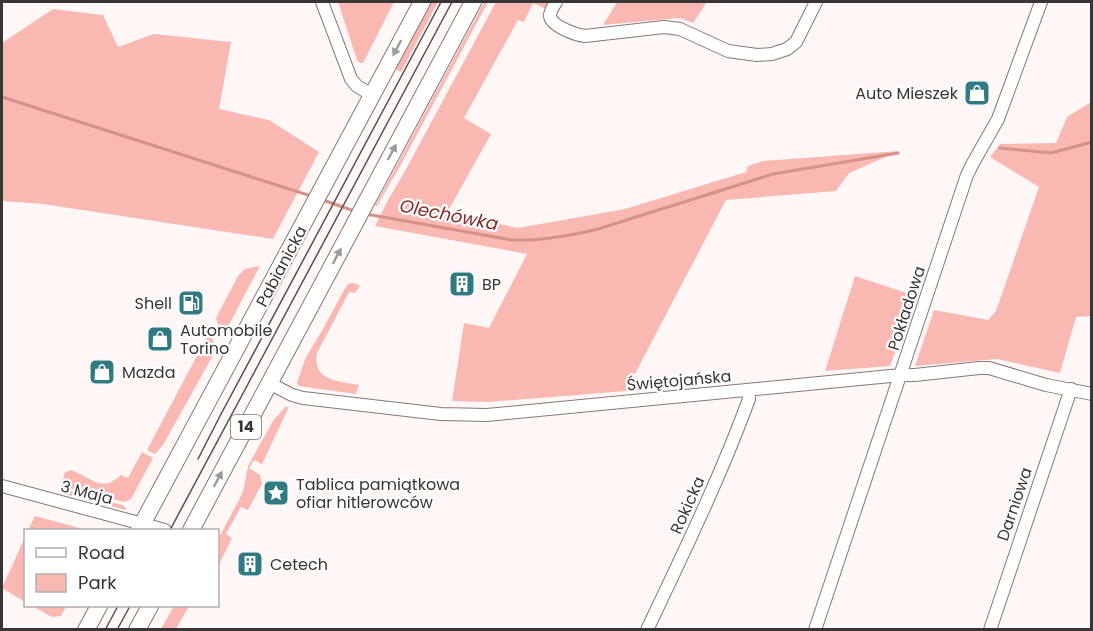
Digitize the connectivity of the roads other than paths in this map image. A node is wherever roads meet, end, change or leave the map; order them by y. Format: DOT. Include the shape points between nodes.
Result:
graph roads {
  1 [pos="322,2"];
  2 [pos="422,2"];
  3 [pos="473,2"];
  4 [pos="556,2"];
  5 [pos="816,2"];
  6 [pos="1041,2"];
  7 [pos="372,95"];
  8 [pos="901,375"];
  9 [pos="269,383"];
  10 [pos="1071,389"];
  11 [pos="749,391"];
  12 [pos="1092,394"];
  13 [pos="2,486"];
  14 [pos="141,527"];
  15 [pos="191,529"];
  16 [pos="98,607"];
  17 [pos="149,607"];
  18 [pos="87,630"];
  19 [pos="137,630"];
  20 [pos="646,630"];
  21 [pos="814,630"];
  22 [pos="990,630"];
  1 -- 7 [label="street" via="351,79"];
  2 -- 7 [label="main road, Pabianicka, one-way"];
  9 -- 3 [label="main road, 14, one-way"];
  4 -- 5 [label="street" via="550,18 576,35 664,27 680,29 728,51 757,55 786,50 796,42"];
  6 -- 8 [label="street, Pokładowa" via="998,120 967,175"];
  7 -- 14 [label="main road, Pabianicka"];
  8 -- 10 [label="street, Świętojańska" via="989,368"];
  8 -- 11 [label="street, Świętojańska"];
  8 -- 21 [label="street, Pokładowa"];
  9 -- 11 [label="street, Świętojańska" via="297,397 467,416"];
  15 -- 9 [label="main road, 14, one-way"];
  10 -- 12 [label="street, Świętojańska"];
  10 -- 22 [label="street, Darniowa"];
  11 -- 20 [label="street, Rokicka" via="722,468"];
  13 -- 14 [label="street, 3 Maja"];
  16 -- 18 [label="main road"];
  17 -- 19 [label="main road"];
}
